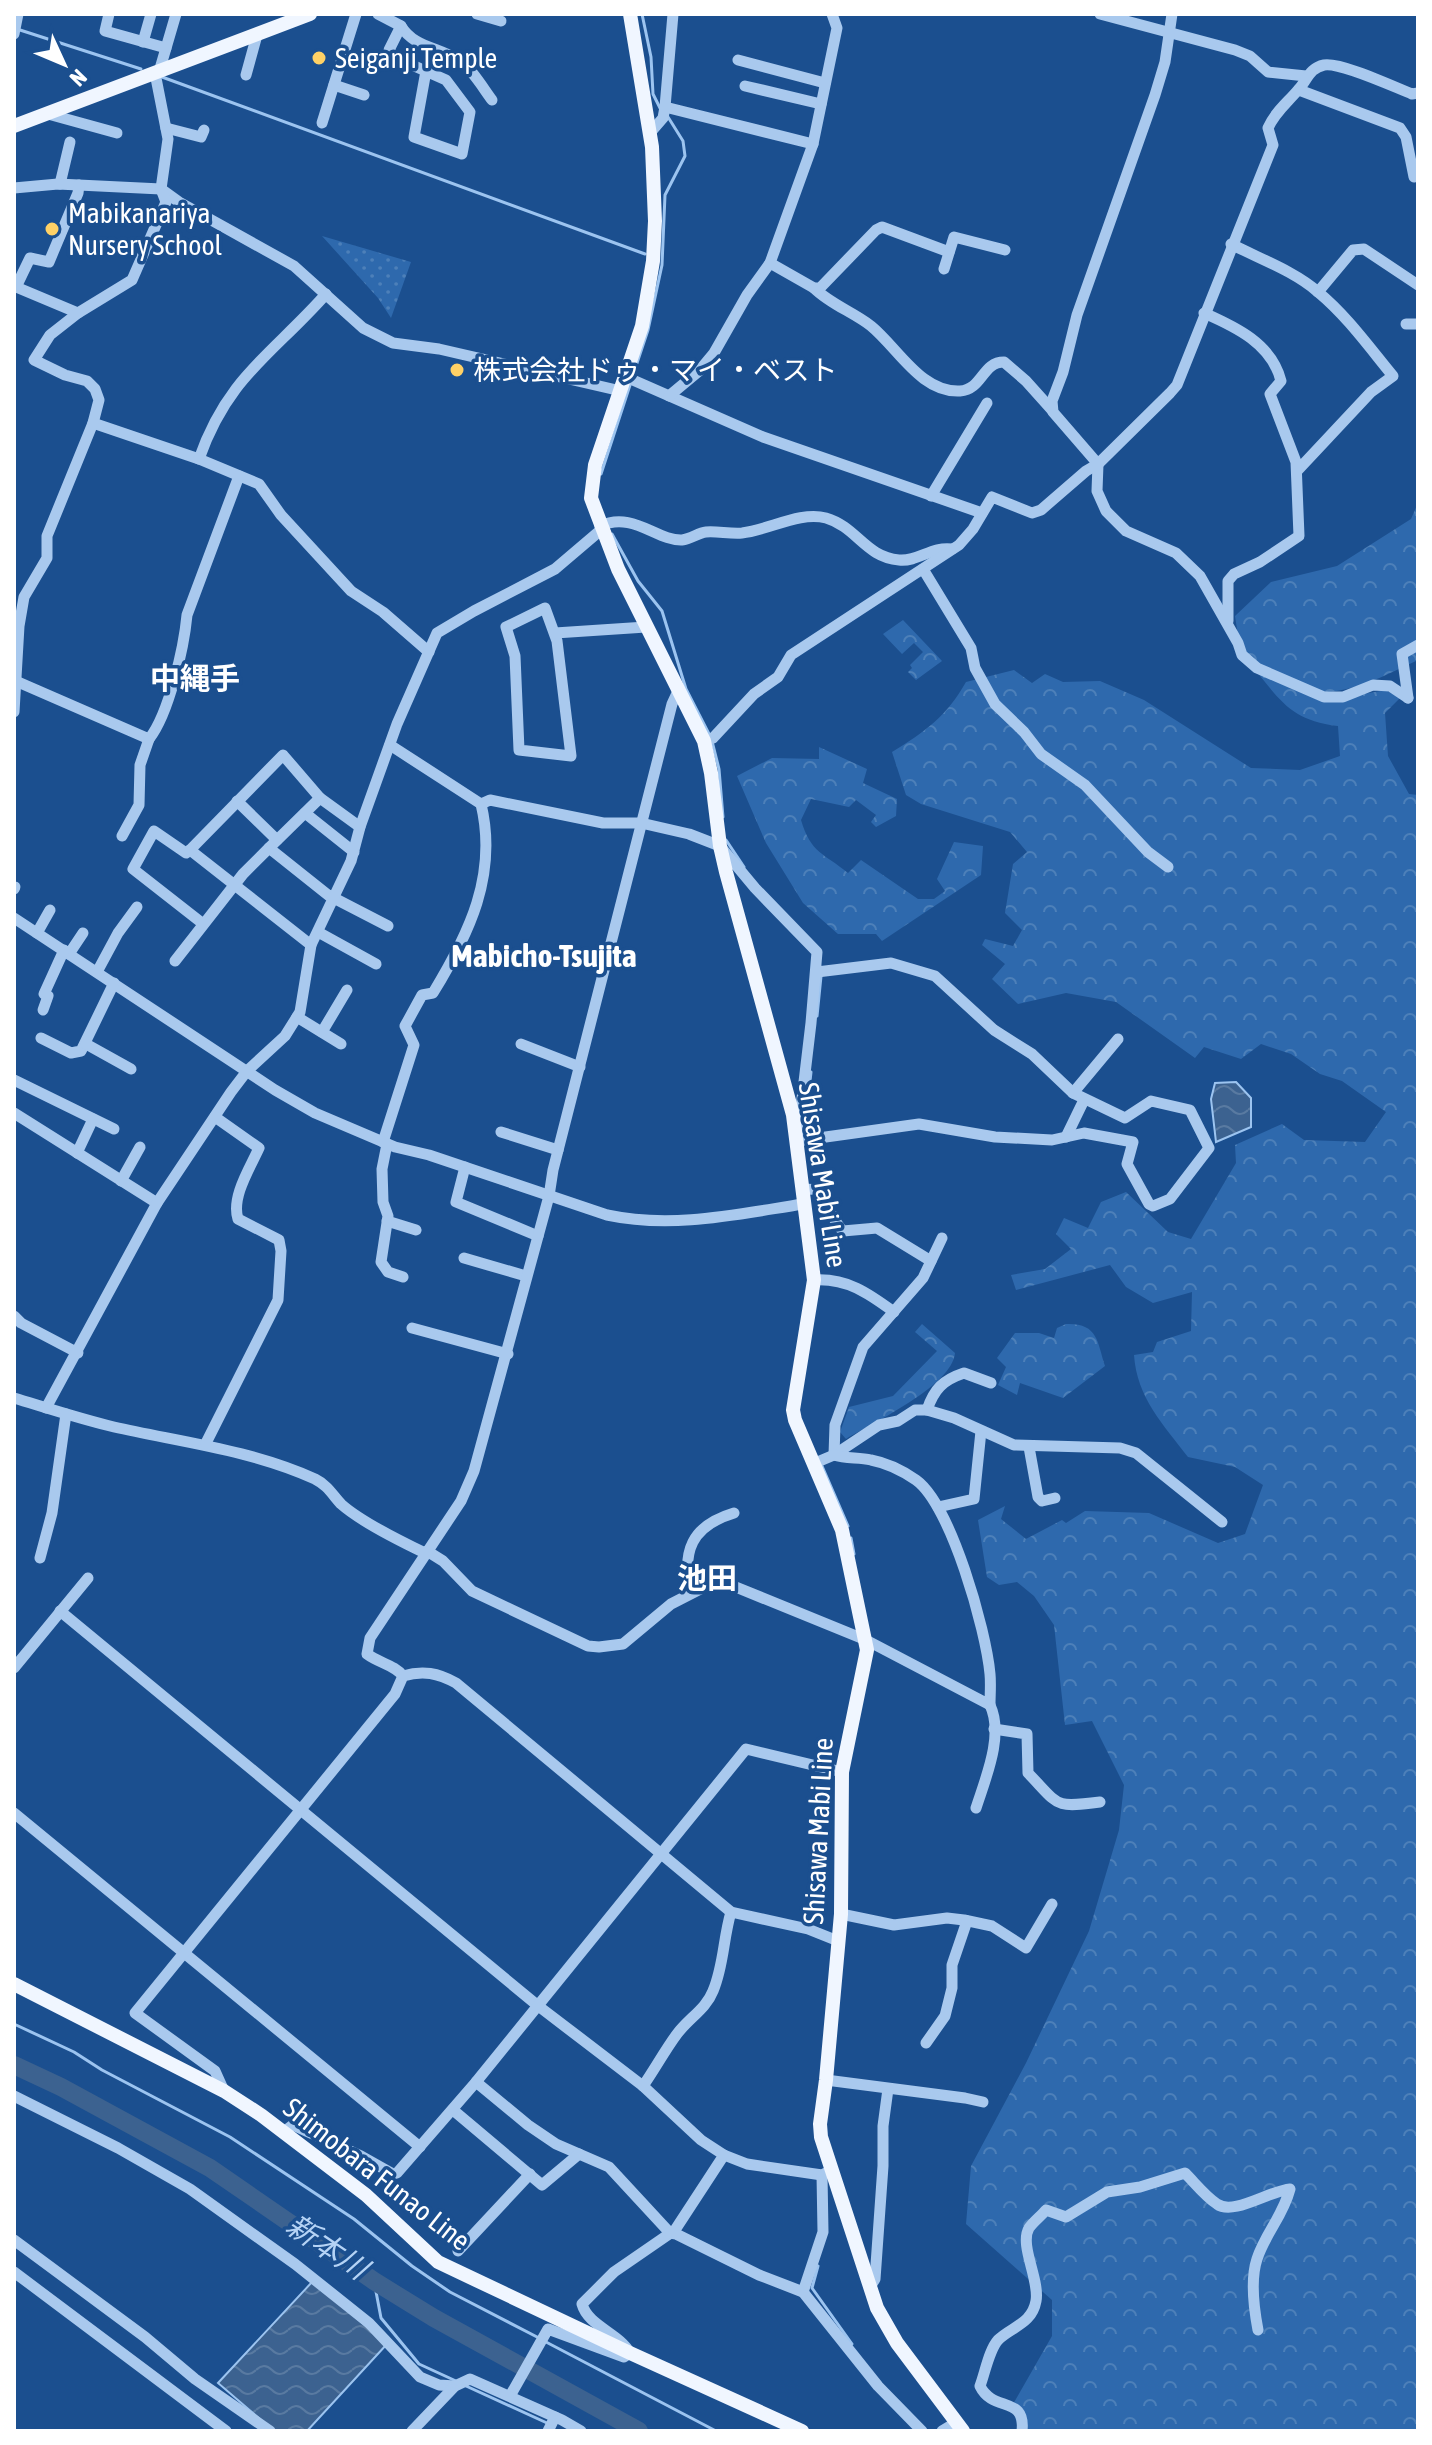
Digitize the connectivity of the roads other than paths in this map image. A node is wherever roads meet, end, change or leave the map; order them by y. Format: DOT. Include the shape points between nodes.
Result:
graph roads {
  1 [pos="109,14"];
  2 [pos="151,14"];
  3 [pos="176,14"];
  4 [pos="310,14"];
  5 [pos="356,14"];
  6 [pos="378,14"];
  7 [pos="477,14"];
  8 [pos="630,14"];
  9 [pos="673,14"];
  10 [pos="832,14"];
  11 [pos="1100,14"];
  12 [pos="1172,14"];
  13 [pos="501,21"];
  14 [pos="401,26"];
  15 [pos="1168,33"];
  16 [pos="257,35"];
  17 [pos="143,42"];
  18 [pos="166,48"];
  19 [pos="738,60"];
  20 [pos="426,71"];
  21 [pos="157,73"];
  22 [pos="246,75"];
  23 [pos="1306,76"];
  24 [pos="825,83"];
  25 [pos="334,85"];
  26 [pos="745,86"];
  27 [pos="1299,90"];
  28 [pos="1418,93"];
  29 [pos="364,95"];
  30 [pos="492,100"];
  31 [pos="821,104"];
  32 [pos="664,111"];
  33 [pos="48,114"];
  34 [pos="322,123"];
  35 [pos="14,126"];
  36 [pos="166,128"];
  37 [pos="204,130"];
  38 [pos="117,133"];
  39 [pos="650,133"];
  40 [pos="70,142"];
  41 [pos="813,144"];
  42 [pos="1414,177"];
  43 [pos="60,184"];
  44 [pos="79,185"];
  45 [pos="14,188"];
  46 [pos="161,189"];
  47 [pos="1231,244"];
  48 [pos="1005,250"];
  49 [pos="949,252"];
  50 [pos="770,263"];
  51 [pos="944,269"];
  52 [pos="1418,285"];
  53 [pos="15,287"];
  54 [pos="814,288"];
  55 [pos="1318,292"];
  56 [pos="326,294"];
  57 [pos="78,313"];
  58 [pos="1204,313"];
  59 [pos="627,382"];
  60 [pos="669,396"];
  61 [pos="987,403"];
  62 [pos="1053,412"];
  63 [pos="93,423"];
  64 [pos="199,459"];
  65 [pos="1098,464"];
  66 [pos="1297,471"];
  67 [pos="239,476"];
  68 [pos="931,496"];
  69 [pos="982,513"];
  70 [pos="604,525"];
  71 [pos="952,550"];
  72 [pos="923,569"];
  73 [pos="1228,626"];
  74 [pos="646,627"];
  75 [pos="555,633"];
  76 [pos="1418,645"];
  77 [pos="429,652"];
  78 [pos="18,682"];
  79 [pos="678,691"];
  80 [pos="14,712"];
  81 [pos="149,739"];
  82 [pos="709,740"];
  83 [pos="390,745"];
  84 [pos="320,798"];
  85 [pos="237,801"];
  86 [pos="481,804"];
  87 [pos="305,813"];
  88 [pos="641,823"];
  89 [pos="360,827"];
  90 [pos="122,836"];
  91 [pos="273,844"];
  92 [pos="720,846"];
  93 [pos="190,850"];
  94 [pos="354,852"];
  95 [pos="1168,867"];
  96 [pos="235,885"];
  97 [pos="334,897"];
  98 [pos="137,907"];
  99 [pos="50,910"];
  100 [pos="14,918"];
  101 [pos="202,923"];
  102 [pos="388,926"];
  103 [pos="318,932"];
  104 [pos="37,933"];
  105 [pos="83,933"];
  106 [pos="311,945"];
  107 [pos="66,952"];
  108 [pos="175,961"];
  109 [pos="376,964"];
  110 [pos="97,972"];
  111 [pos="820,972"];
  112 [pos="114,983"];
  113 [pos="347,990"];
  114 [pos="43,1010"];
  115 [pos="297,1017"];
  116 [pos="322,1032"];
  117 [pos="41,1038"];
  118 [pos="1118,1039"];
  119 [pos="86,1044"];
  120 [pos="341,1044"];
  121 [pos="521,1044"];
  122 [pos="580,1067"];
  123 [pos="131,1069"];
  124 [pos="247,1071"];
  125 [pos="14,1080"];
  126 [pos="1073,1093"];
  127 [pos="1084,1100"];
  128 [pos="14,1113"];
  129 [pos="215,1117"];
  130 [pos="93,1119"];
  131 [pos="114,1129"];
  132 [pos="501,1132"];
  133 [pos="1066,1137"];
  134 [pos="802,1141"];
  135 [pos="385,1143"];
  136 [pos="140,1147"];
  137 [pos="558,1150"];
  138 [pos="77,1153"];
  139 [pos="465,1167"];
  140 [pos="121,1181"];
  141 [pos="805,1193"];
  142 [pos="549,1196"];
  143 [pos="157,1203"];
  144 [pos="387,1221"];
  145 [pos="416,1230"];
  146 [pos="538,1236"];
  147 [pos="942,1238"];
  148 [pos="464,1258"];
  149 [pos="931,1261"];
  150 [pos="526,1276"];
  151 [pos="403,1277"];
  152 [pos="814,1280"];
  153 [pos="894,1312"];
  154 [pos="14,1316"];
  155 [pos="412,1328"];
  156 [pos="78,1353"];
  157 [pos="508,1354"];
  158 [pos="991,1383"];
  159 [pos="14,1398"];
  160 [pos="46,1408"];
  161 [pos="927,1410"];
  162 [pos="66,1414"];
  163 [pos="981,1431"];
  164 [pos="206,1443"];
  165 [pos="1029,1447"];
  166 [pos="834,1455"];
  167 [pos="815,1463"];
  168 [pos="1055,1498"];
  169 [pos="938,1507"];
  170 [pos="734,1513"];
  171 [pos="1222,1522"];
  172 [pos="426,1552"];
  173 [pos="40,1558"];
  174 [pos="88,1578"];
  175 [pos="690,1593"];
  176 [pos="60,1611"];
  177 [pos="866,1640"];
  178 [pos="14,1668"];
  179 [pos="403,1676"];
  180 [pos="990,1705"];
  181 [pos="994,1729"];
  182 [pos="842,1772"];
  183 [pos="1100,1802"];
  184 [pos="976,1808"];
  185 [pos="302,1809"];
  186 [pos="14,1813"];
  187 [pos="662,1852"];
  188 [pos="1052,1904"];
  189 [pos="731,1912"];
  190 [pos="844,1915"];
  191 [pos="967,1921"];
  192 [pos="838,1941"];
  193 [pos="185,1954"];
  194 [pos="14,1984"];
  195 [pos="537,2005"];
  196 [pos="926,2043"];
  197 [pos="826,2080"];
  198 [pos="476,2082"];
  199 [pos="643,2086"];
  200 [pos="888,2089"];
  201 [pos="224,2091"];
  202 [pos="14,2096"];
  203 [pos="983,2102"];
  204 [pos="453,2110"];
  205 [pos="285,2131"];
  206 [pos="420,2147"];
  207 [pos="579,2154"];
  208 [pos="724,2155"];
  209 [pos="827,2173"];
  210 [pos="530,2174"];
  211 [pos="670,2233"];
  212 [pos="14,2240"];
  213 [pos="458,2251"];
  214 [pos="14,2272"];
  215 [pos="870,2287"];
  216 [pos="803,2292"];
  217 [pos="1258,2330"];
  218 [pos="630,2353"];
  219 [pos="455,2386"];
  220 [pos="510,2396"];
  221 [pos="551,2425"];
  222 [pos="960,2426"];
  223 [pos="226,2431"];
  224 [pos="270,2431"];
  225 [pos="412,2431"];
  226 [pos="581,2431"];
  227 [pos="802,2431"];
  228 [pos="922,2431"];
  229 [pos="942,2431"];
  230 [pos="1022,2431"];
  1 -- 17 [label="street" via="105,31"];
  2 -- 17 [label="street"];
  3 -- 18 [label="street"];
  4 -- 16 [label="main road"];
  5 -- 25 [label="street"];
  6 -- 14 [label="street"];
  7 -- 13 [label="street"];
  8 -- 39 [label="main road, Shisawa Mabi Line"];
  9 -- 32 [label="street"];
  10 -- 24 [label="street" via="837,28"];
  11 -- 15 [label="street"];
  12 -- 15 [label="street"];
  14 -- 20 [label="street" via="389,50"];
  14 -- 30 [label="street" via="416,42 462,62"];
  15 -- 23 [label="street" via="1235,50 1268,72"];
  15 -- 62 [label="street" via="1155,95 1077,315"];
  16 -- 21 [label="main road"];
  16 -- 22 [label="street"];
  17 -- 18 [label="street"];
  18 -- 21 [label="street"];
  19 -- 24 [label="street"];
  20 -- 20 [label="street" via="446,80 470,112 462,154 414,137"];
  21 -- 33 [label="main road"];
  21 -- 36 [label="street"];
  23 -- 27 [label="street"];
  23 -- 28 [label="street" via="1322,65 1336,66"];
  24 -- 31 [label="street"];
  25 -- 29 [label="street"];
  25 -- 34 [label="street"];
  26 -- 31 [label="street"];
  27 -- 42 [label="street" via="1400,128"];
  27 -- 47 [label="street" via="1273,116 1268,128 1273,145"];
  31 -- 41 [label="street"];
  32 -- 39 [label="street"];
  32 -- 41 [label="street"];
  33 -- 35 [label="main road"];
  33 -- 38 [label="street"];
  36 -- 37 [label="street" via="201,137"];
  36 -- 46 [label="street"];
  39 -- 59 [label="main road, Shisawa Mabi Line" via="653,261"];
  40 -- 43 [label="street"];
  41 -- 50 [label="street"];
  43 -- 44 [label="street"];
  43 -- 45 [label="street"];
  44 -- 46 [label="street"];
  44 -- 53 [label="street" via="49,262 30,258"];
  46 -- 56 [label="street" via="294,266"];
  46 -- 57 [label="street" via="166,202 132,280"];
  47 -- 55 [label="street"];
  47 -- 58 [label="street"];
  48 -- 49 [label="street" via="954,237"];
  49 -- 51 [label="street"];
  49 -- 54 [label="street" via="882,227 827,284"];
  50 -- 54 [label="street"];
  50 -- 60 [label="street" via="714,353"];
  52 -- 55 [label="street" via="1364,249 1353,250"];
  53 -- 57 [label="street"];
  54 -- 62 [label="street" via="872,326 903,361 937,387 965,390 977,384 988,366 1004,362"];
  55 -- 66 [label="street" via="1393,376 1371,392"];
  56 -- 59 [label="street" via="363,328 393,343"];
  56 -- 64 [label="street" via="241,380 209,430"];
  57 -- 63 [label="street" via="50,335 34,360 95,389 99,400"];
  58 -- 65 [label="street" via="1177,385"];
  58 -- 66 [label="street" via="1241,329 1273,363 1281,381 1270,394"];
  59 -- 60 [label="street"];
  59 -- 70 [label="main road, Shisawa Mabi Line" via="592,477 593,507"];
  60 -- 68 [label="street" via="763,437"];
  61 -- 68 [label="street"];
  62 -- 65 [label="street"];
  63 -- 64 [label="street"];
  63 -- 78 [label="street" via="47,536 47,558 24,597"];
  64 -- 67 [label="street"];
  65 -- 69 [label="street" via="1041,510 1032,513 992,497"];
  65 -- 73 [label="street" via="1097,491 1106,511 1126,531 1176,553 1200,576"];
  66 -- 73 [label="street" via="1299,536 1228,581"];
  67 -- 77 [label="street" via="266,491 281,515 351,591"];
  67 -- 81 [label="street" via="187,615 160,721"];
  68 -- 69 [label="street"];
  69 -- 71 [label="street"];
  70 -- 71 [label="street" via="646,527 684,540 706,532 742,533 823,517 889,559 904,561 934,550"];
  70 -- 74 [label="main road, Shisawa Mabi Line"];
  70 -- 77 [label="street" via="555,569 437,633"];
  71 -- 72 [label="street"];
  72 -- 82 [label="street" via="791,655 778,677"];
  72 -- 95 [label="street" via="971,648 975,668 995,704 1041,754 1085,785"];
  73 -- 76 [label="street" via="1242,655 1257,668 1324,697 1343,697 1373,685 1390,686 1408,698 1402,654"];
  74 -- 75 [label="street"];
  74 -- 79 [label="main road, Shisawa Mabi Line"];
  75 -- 75 [label="street" via="557,641 571,756 519,750 515,656 506,627 545,608"];
  77 -- 83 [label="street"];
  78 -- 80 [label="street"];
  78 -- 81 [label="street"];
  79 -- 82 [label="main road, Shisawa Mabi Line"];
  79 -- 88 [label="street"];
  81 -- 90 [label="street" via="140,765 139,805"];
  82 -- 92 [label="main road, Shisawa Mabi Line"];
  83 -- 86 [label="street"];
  83 -- 89 [label="street"];
  84 -- 85 [label="street" via="283,755"];
  84 -- 87 [label="street"];
  84 -- 89 [label="street"];
  85 -- 91 [label="street"];
  85 -- 93 [label="street"];
  86 -- 88 [label="street" via="490,800 603,823"];
  86 -- 135 [label="street" via="485,882 461,948 433,993 422,995 405,1026 414,1045"];
  87 -- 91 [label="street"];
  87 -- 94 [label="street"];
  88 -- 92 [label="street"];
  88 -- 122 [label="street"];
  89 -- 94 [label="street"];
  91 -- 96 [label="street"];
  91 -- 97 [label="street"];
  92 -- 111 [label="street" via="815,949"];
  92 -- 134 [label="main road, Shisawa Mabi Line"];
  93 -- 96 [label="street"];
  93 -- 101 [label="street" via="186,853 154,831 133,869"];
  94 -- 97 [label="street"];
  96 -- 101 [label="street"];
  96 -- 106 [label="street"];
  97 -- 102 [label="street"];
  97 -- 103 [label="street"];
  98 -- 110 [label="street"];
  99 -- 104 [label="street"];
  100 -- 104 [label="street"];
  101 -- 108 [label="street"];
  103 -- 106 [label="street"];
  103 -- 109 [label="street"];
  104 -- 107 [label="street"];
  105 -- 107 [label="street"];
  106 -- 115 [label="street"];
  107 -- 110 [label="street"];
  107 -- 114 [label="street" via="44,994 48,996"];
  110 -- 112 [label="street"];
  111 -- 126 [label="street" via="891,963 935,976"];
  111 -- 134 [label="street"];
  112 -- 119 [label="street"];
  112 -- 124 [label="street"];
  113 -- 116 [label="street"];
  115 -- 116 [label="street"];
  115 -- 124 [label="street" via="285,1036"];
  116 -- 120 [label="street"];
  117 -- 119 [label="street" via="71,1053"];
  118 -- 126 [label="street"];
  119 -- 123 [label="street"];
  121 -- 122 [label="street"];
  122 -- 137 [label="street"];
  124 -- 129 [label="street"];
  124 -- 135 [label="street" via="315,1113"];
  125 -- 130 [label="street"];
  126 -- 127 [label="street"];
  127 -- 133 [label="street"];
  127 -- 133 [label="street" via="1125,1118 1151,1101 1190,1110 1209,1148 1170,1199 1153,1206 1127,1164 1133,1142 1084,1133"];
  128 -- 138 [label="street"];
  129 -- 143 [label="street"];
  129 -- 164 [label="street" via="259,1148 236,1212 238,1219 279,1240 281,1275 278,1300"];
  130 -- 131 [label="street"];
  130 -- 138 [label="street"];
  132 -- 137 [label="street"];
  133 -- 134 [label="street" via="995,1137 919,1124"];
  134 -- 141 [label="main road, Shisawa Mabi Line"];
  135 -- 139 [label="street"];
  135 -- 144 [label="street"];
  136 -- 140 [label="street"];
  137 -- 142 [label="street"];
  138 -- 140 [label="street"];
  139 -- 142 [label="street"];
  139 -- 146 [label="street" via="456,1202"];
  140 -- 143 [label="street"];
  141 -- 142 [label="street" via="657,1222 607,1215"];
  141 -- 149 [label="street" via="821,1193 843,1231 877,1228"];
  141 -- 152 [label="main road, Shisawa Mabi Line"];
  142 -- 146 [label="street"];
  143 -- 156 [label="street"];
  144 -- 145 [label="street"];
  144 -- 151 [label="street" via="381,1262 388,1272"];
  146 -- 150 [label="street"];
  147 -- 149 [label="street"];
  148 -- 150 [label="street"];
  149 -- 153 [label="street"];
  150 -- 157 [label="street"];
  152 -- 153 [label="street" via="845,1281"];
  152 -- 167 [label="main road, Shisawa Mabi Line" via="793,1410"];
  153 -- 166 [label="street" via="863,1347 835,1425"];
  154 -- 156 [label="street"];
  155 -- 157 [label="street"];
  156 -- 160 [label="street"];
  157 -- 172 [label="street" via="474,1471 461,1501"];
  158 -- 161 [label="street" via="964,1373 955,1376 933,1393"];
  159 -- 160 [label="street"];
  160 -- 162 [label="street"];
  161 -- 163 [label="street"];
  161 -- 166 [label="street" via="879,1425"];
  162 -- 164 [label="street"];
  162 -- 173 [label="street"];
  163 -- 165 [label="street"];
  163 -- 169 [label="street" via="974,1499"];
  164 -- 172 [label="street" via="318,1480 342,1504"];
  165 -- 168 [label="street" via="1038,1497"];
  165 -- 171 [label="street" via="1120,1448 1136,1453"];
  166 -- 167 [label="street"];
  166 -- 169 [label="street" via="889,1466 918,1482"];
  167 -- 177 [label="main road, Shisawa Mabi Line" via="842,1530"];
  169 -- 180 [label="street" via="982,1630"];
  170 -- 175 [label="street" via="710,1522 695,1537 687,1561"];
  172 -- 175 [label="street" via="443,1561 472,1591 588,1646 623,1644"];
  172 -- 179 [label="street" via="370,1638 367,1654"];
  174 -- 176 [label="street"];
  175 -- 177 [label="street" via="721,1581"];
  176 -- 178 [label="street"];
  176 -- 185 [label="street"];
  177 -- 180 [label="street"];
  177 -- 182 [label="main road, Shisawa Mabi Line"];
  179 -- 185 [label="street" via="395,1694"];
  179 -- 187 [label="street" via="427,1672 456,1683"];
  180 -- 181 [label="street"];
  181 -- 183 [label="street" via="1027,1734 1028,1773 1058,1804"];
  181 -- 184 [label="street"];
  182 -- 187 [label="street" via="746,1749"];
  182 -- 190 [label="main road, Shisawa Mabi Line"];
  185 -- 193 [label="street"];
  185 -- 195 [label="street"];
  186 -- 193 [label="street"];
  187 -- 189 [label="street"];
  187 -- 195 [label="street"];
  188 -- 191 [label="street" via="1026,1948 992,1926"];
  189 -- 192 [label="street"];
  189 -- 199 [label="street" via="712,1994 676,2035"];
  190 -- 191 [label="street" via="894,1925 947,1918"];
  190 -- 192 [label="main road, Shisawa Mabi Line"];
  191 -- 196 [label="street" via="952,1965 945,2016"];
  192 -- 197 [label="main road, Shisawa Mabi Line"];
  193 -- 201 [label="street" via="135,2013 215,2071"];
  193 -- 206 [label="street"];
  194 -- 201 [label="main road, Shimobara Funao Line"];
  195 -- 198 [label="street"];
  195 -- 199 [label="street"];
  197 -- 200 [label="street"];
  197 -- 209 [label="main road, Shisawa Mabi Line" via="820,2124"];
  198 -- 204 [label="street"];
  198 -- 207 [label="street" via="528,2125"];
  199 -- 208 [label="street"];
  200 -- 203 [label="street"];
  200 -- 215 [label="street" via="875,2279"];
  201 -- 205 [label="main road, Shimobara Funao Line"];
  202 -- 219 [label="street" via="190,2189 369,2323 420,2377"];
  204 -- 206 [label="street"];
  204 -- 210 [label="street"];
  205 -- 206 [label="street" via="293,2125 393,2174"];
  205 -- 218 [label="main road, Shimobara Funao Line" via="366,2195 438,2262"];
  207 -- 210 [label="street" via="542,2185"];
  207 -- 211 [label="street" via="618,2174"];
  208 -- 209 [label="street" via="747,2164"];
  208 -- 211 [label="street"];
  209 -- 215 [label="main road, Shisawa Mabi Line"];
  209 -- 216 [label="street" via="823,2232"];
  210 -- 213 [label="street"];
  211 -- 216 [label="street"];
  211 -- 218 [label="street" via="614,2272 582,2304 585,2313 625,2343"];
  212 -- 224 [label="street"];
  214 -- 223 [label="street"];
  215 -- 222 [label="main road, Shisawa Mabi Line" via="897,2343"];
  216 -- 228 [label="street" via="878,2386"];
  217 -- 230 [label="street" via="1257,2259 1285,2209 1290,2189 1228,2208 1185,2173 1107,2192 1066,2217 1046,2210 1026,2237 1035,2307 996,2343 980,2386 989,2398 1017,2408"];
  218 -- 220 [label="street" via="624,2357 548,2329"];
  218 -- 227 [label="main road, Shimobara Funao Line"];
  219 -- 220 [label="street" via="470,2379"];
  219 -- 225 [label="street"];
  220 -- 221 [label="street"];
  221 -- 226 [label="street"];
  222 -- 229 [label="street"];
}
